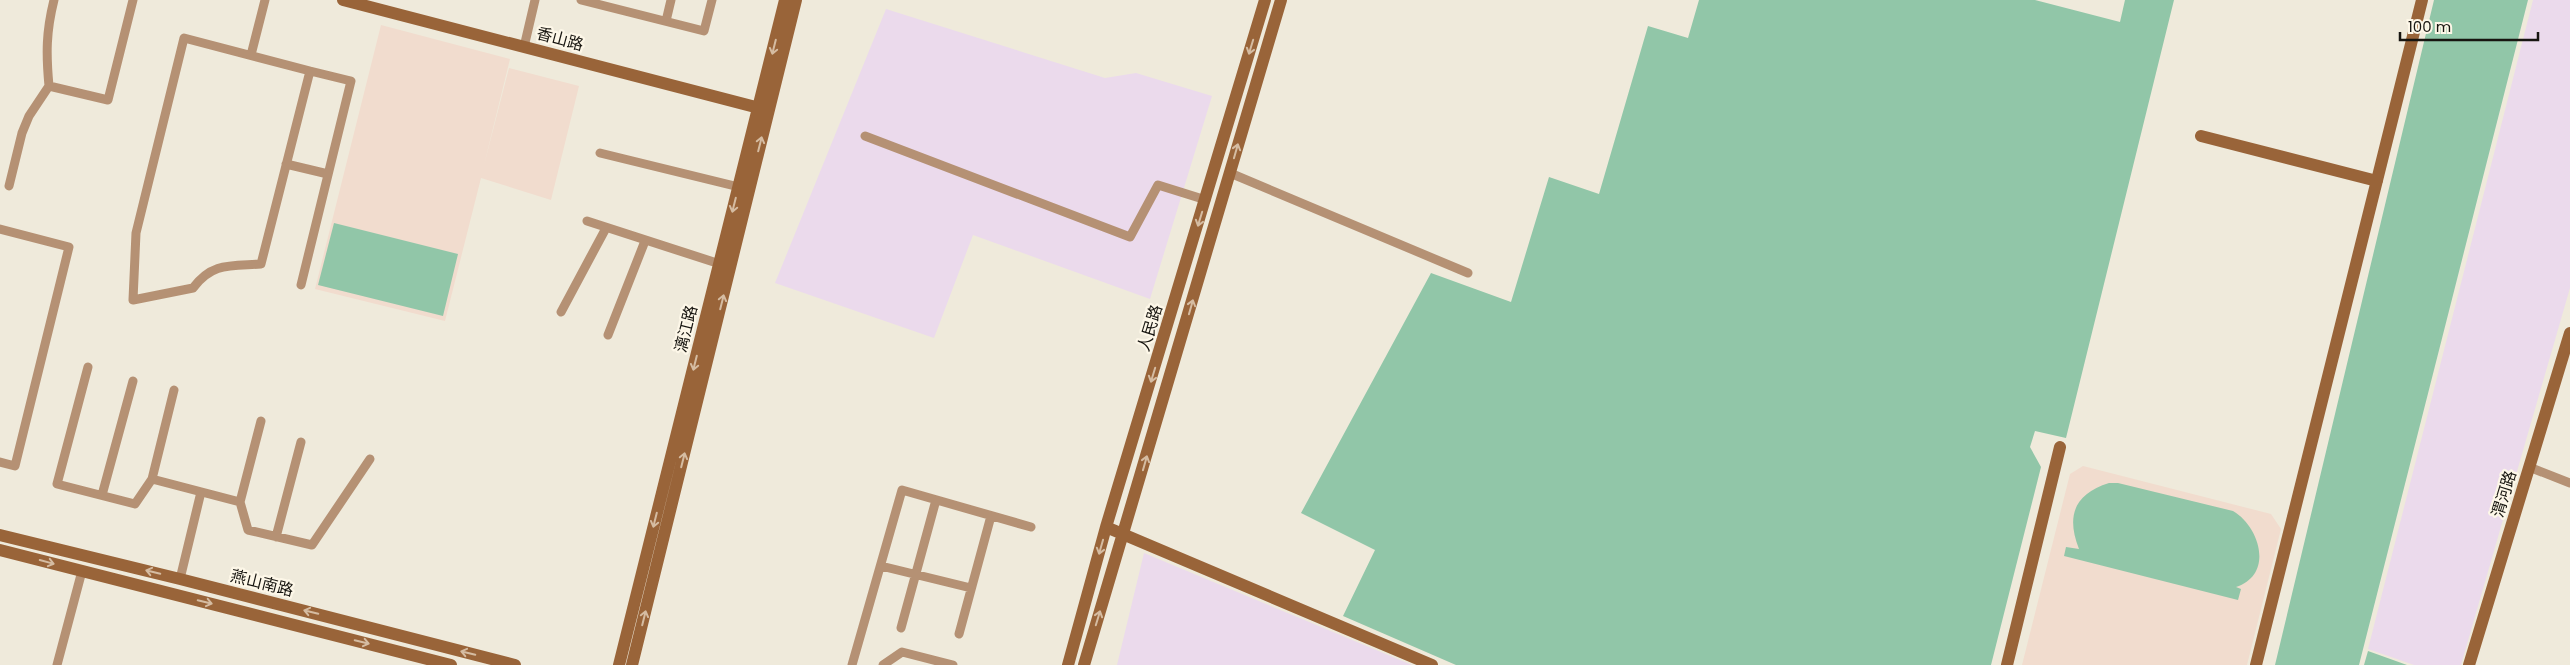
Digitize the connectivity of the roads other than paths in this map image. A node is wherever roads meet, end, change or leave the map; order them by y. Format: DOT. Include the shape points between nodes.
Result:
graph roads {
  1 [pos="54,0"];
  2 [pos="133,0"];
  3 [pos="266,0"];
  4 [pos="343,0"];
  5 [pos="535,0"];
  6 [pos="581,0"];
  7 [pos="671,0"];
  8 [pos="712,0"];
  9 [pos="785,0"];
  10 [pos="796,0"];
  11 [pos="1265,0"];
  12 [pos="1281,0"];
  13 [pos="2422,0"];
  14 [pos="666,21"];
  15 [pos="524,47"];
  16 [pos="251,55"];
  17 [pos="310,71"];
  18 [pos="49,86"];
  19 [pos="764,109"];
  20 [pos="866,136"];
  21 [pos="2201,136"];
  22 [pos="600,153"];
  23 [pos="286,164"];
  24 [pos="328,174"];
  25 [pos="1230,174"];
  26 [pos="2377,181"];
  27 [pos="9,186"];
  28 [pos="739,187"];
  29 [pos="1206,200"];
  30 [pos="587,222"];
  31 [pos="606,228"];
  32 [pos="0,229"];
  33 [pos="646,242"];
  34 [pos="725,266"];
  35 [pos="1468,273"];
  36 [pos="301,285"];
  37 [pos="561,312"];
  38 [pos="2570,333"];
  39 [pos="608,335"];
  40 [pos="88,367"];
  41 [pos="132,381"];
  42 [pos="174,390"];
  43 [pos="261,421"];
  44 [pos="301,442"];
  45 [pos="2060,447"];
  46 [pos="370,459"];
  47 [pos="0,462"];
  48 [pos="2529,467"];
  49 [pos="152,479"];
  50 [pos="2570,483"];
  51 [pos="201,492"];
  52 [pos="102,496"];
  53 [pos="936,500"];
  54 [pos="240,502"];
  55 [pos="991,516"];
  56 [pos="1031,527"];
  57 [pos="1106,527"];
  58 [pos="0,535"];
  59 [pos="1124,535"];
  60 [pos="276,537"];
  61 [pos="0,550"];
  62 [pos="881,566"];
  63 [pos="82,571"];
  64 [pos="916,574"];
  65 [pos="180,579"];
  66 [pos="971,588"];
  67 [pos="176,595"];
  68 [pos="338,619"];
  69 [pos="901,628"];
  70 [pos="960,634"];
  71 [pos="334,635"];
  72 [pos="447,648"];
  73 [pos="446,664"];
  74 [pos="57,665"];
  75 [pos="515,665"];
  76 [pos="619,665"];
  77 [pos="632,665"];
  78 [pos="852,665"];
  79 [pos="882,665"];
  80 [pos="953,665"];
  81 [pos="1068,665"];
  82 [pos="1084,665"];
  83 [pos="1432,665"];
  84 [pos="2007,665"];
  85 [pos="2256,665"];
  86 [pos="2469,665"];
  1 -- 18 [label="street" via="47,26"];
  2 -- 18 [label="street" via="108,100"];
  3 -- 16 [label="street"];
  4 -- 15 [label="street, 香山路"];
  5 -- 15 [label="street"];
  6 -- 14 [label="street"];
  7 -- 14 [label="street"];
  8 -- 14 [label="street" via="704,31"];
  9 -- 19 [label="street, 漓江路, one-way"];
  10 -- 19 [label="street, 漓江路"];
  11 -- 29 [label="street, 人民路, one-way"];
  25 -- 12 [label="street, 人民路, one-way"];
  13 -- 26 [label="street"];
  15 -- 19 [label="street, 香山路"];
  16 -- 17 [label="street"];
  16 -- 23 [label="street" via="184,38 136,233 134,300 193,288 203,274 225,266 261,264"];
  17 -- 23 [label="street"];
  17 -- 24 [label="street" via="351,81"];
  18 -- 27 [label="street" via="28,116"];
  19 -- 28 [label="street, 漓江路"];
  34 -- 19 [label="street, 漓江路, one-way"];
  20 -- 29 [label="street" via="1130,237 1158,185"];
  21 -- 26 [label="street"];
  22 -- 28 [label="street"];
  23 -- 24 [label="street"];
  24 -- 36 [label="street"];
  25 -- 35 [label="street"];
  59 -- 25 [label="street, 人民路, one-way"];
  26 -- 85 [label="street"];
  28 -- 34 [label="street, 漓江路, one-way"];
  29 -- 57 [label="street, 人民路, one-way"];
  30 -- 31 [label="street"];
  31 -- 33 [label="street"];
  31 -- 37 [label="street"];
  32 -- 47 [label="street" via="69,247 15,466"];
  33 -- 34 [label="street"];
  33 -- 39 [label="street"];
  34 -- 76 [label="street, 漓江路, one-way"];
  77 -- 34 [label="street, 漓江路, one-way"];
  38 -- 48 [label="street, 渭河路"];
  40 -- 52 [label="street" via="57,484"];
  41 -- 52 [label="street"];
  42 -- 49 [label="street"];
  43 -- 54 [label="street"];
  44 -- 60 [label="street"];
  45 -- 84 [label="street"];
  46 -- 60 [label="street" via="312,546"];
  48 -- 50 [label="street"];
  48 -- 86 [label="street, 渭河路"];
  49 -- 51 [label="street"];
  49 -- 52 [label="street" via="135,504"];
  51 -- 54 [label="street"];
  51 -- 65 [label="street"];
  53 -- 55 [label="street"];
  53 -- 62 [label="street" via="902,490"];
  53 -- 64 [label="street"];
  54 -- 60 [label="street" via="248,530"];
  55 -- 56 [label="street"];
  55 -- 66 [label="street"];
  57 -- 59 [label="street"];
  57 -- 81 [label="street, 人民路, one-way"];
  65 -- 58 [label="street, 燕山南路, one-way"];
  82 -- 59 [label="street, 人民路, one-way"];
  59 -- 83 [label="street"];
  61 -- 63 [label="street, 燕山南路, one-way"];
  62 -- 64 [label="street"];
  62 -- 78 [label="street"];
  63 -- 67 [label="street, 燕山南路"];
  63 -- 74 [label="street"];
  64 -- 66 [label="street"];
  64 -- 69 [label="street"];
  65 -- 67 [label="street"];
  68 -- 65 [label="street, 燕山南路, one-way"];
  66 -- 70 [label="street"];
  67 -- 71 [label="street, 燕山南路, one-way"];
  68 -- 71 [label="street"];
  68 -- 72 [label="street, 燕山南路"];
  71 -- 73 [label="street, 燕山南路, one-way"];
  72 -- 73 [label="street"];
  75 -- 72 [label="street, 燕山南路, one-way"];
  79 -- 80 [label="street" via="902,652"];
}
